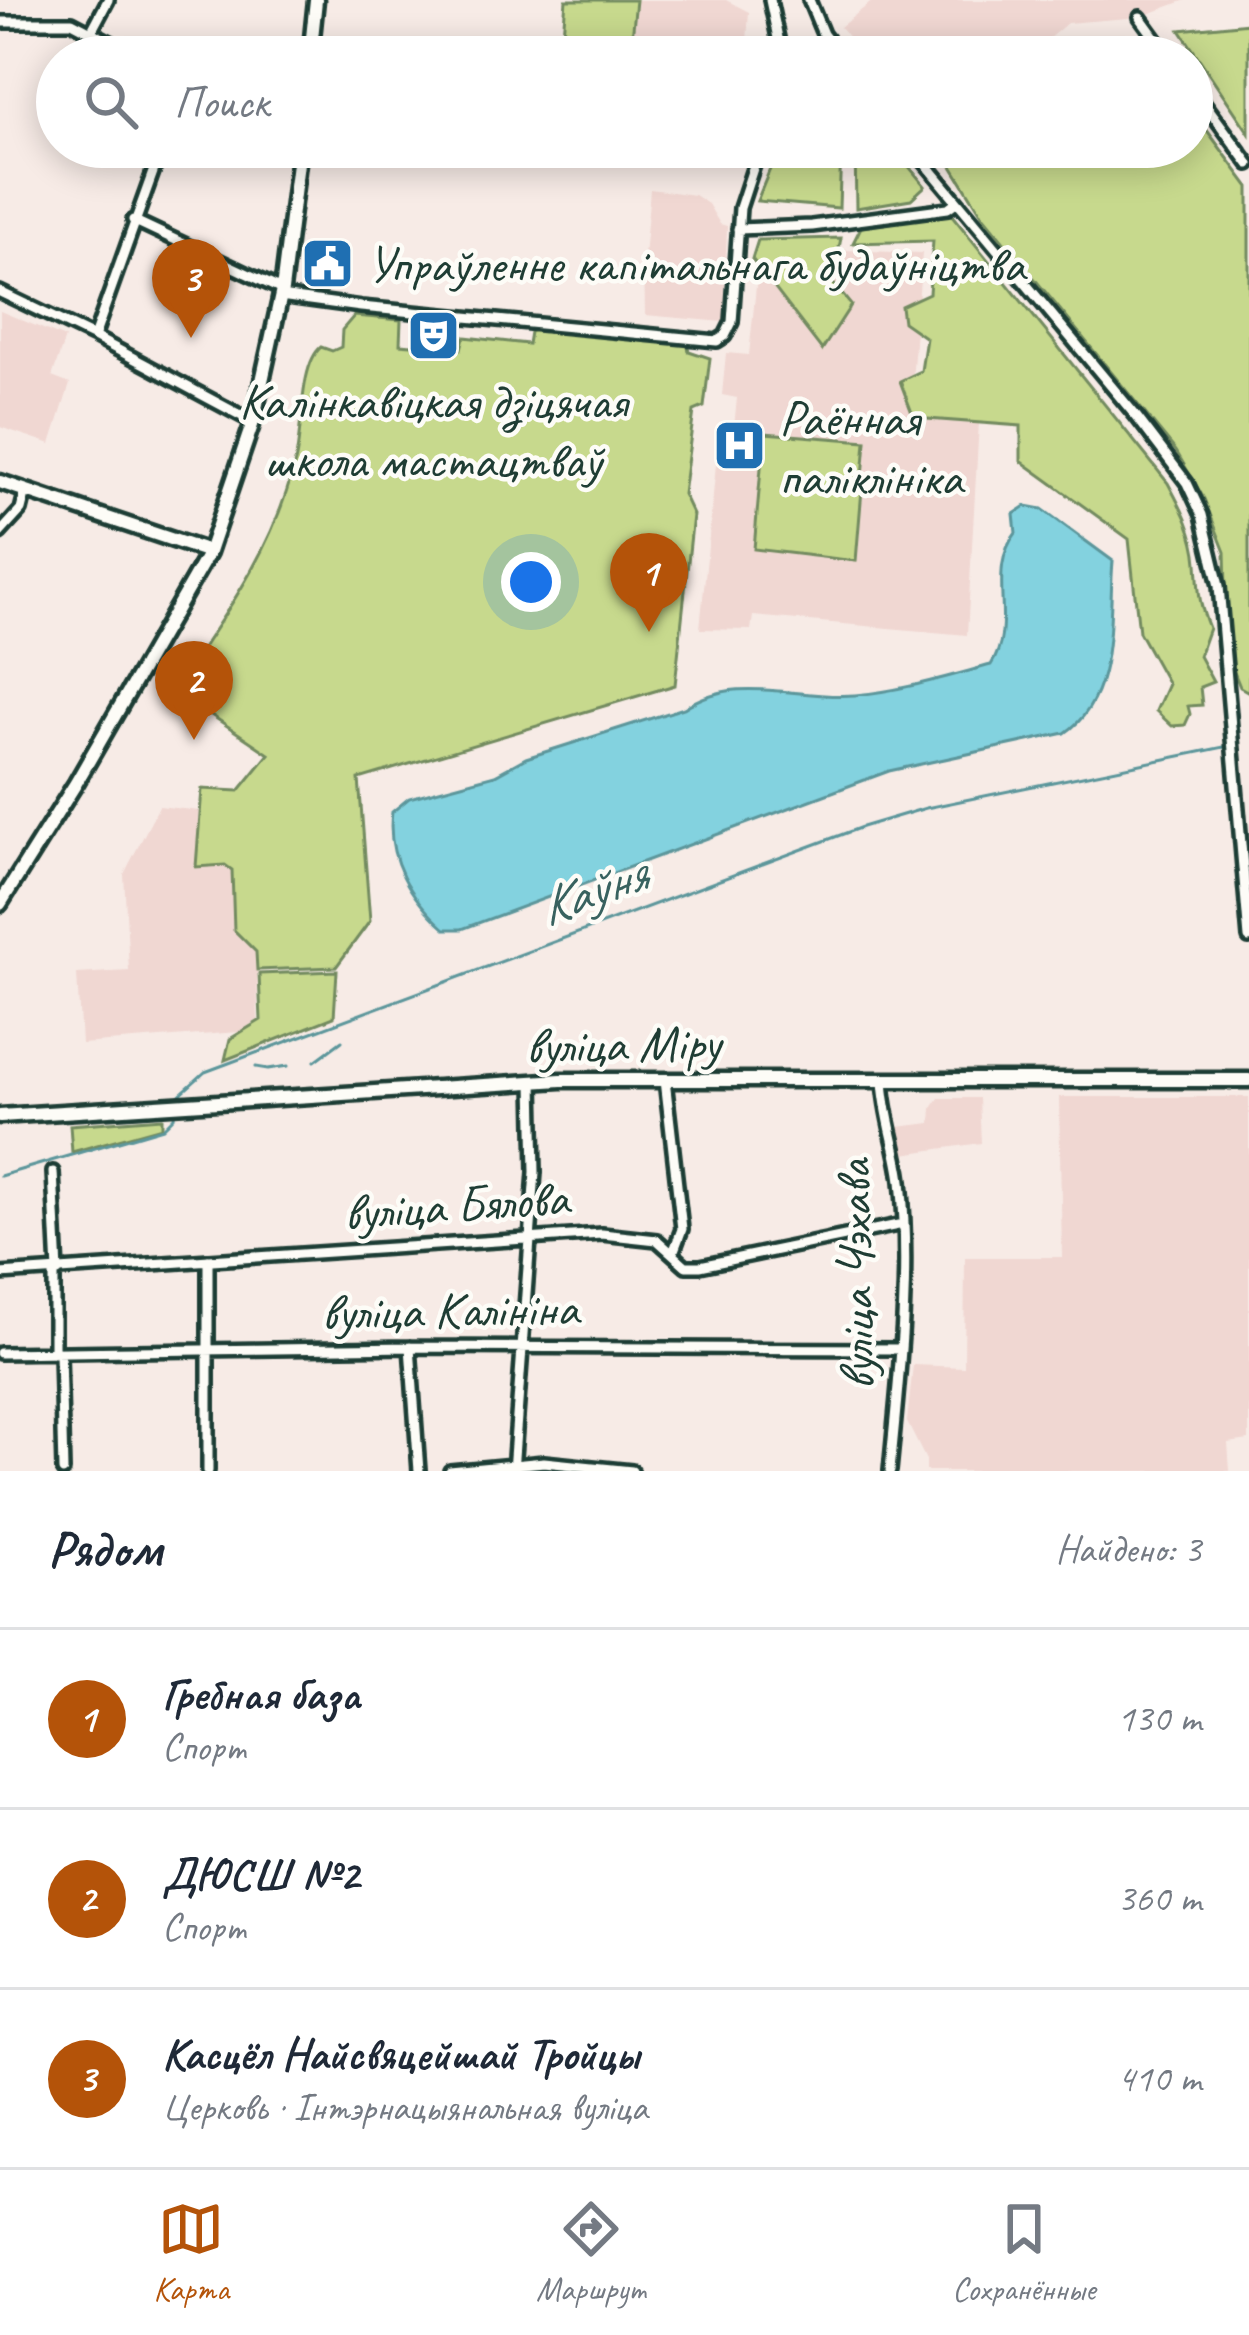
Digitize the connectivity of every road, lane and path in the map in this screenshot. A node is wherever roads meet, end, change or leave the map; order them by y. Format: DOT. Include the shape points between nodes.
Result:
graph roads {
  1 [pos="108,0"];
  2 [pos="316,0"];
  3 [pos="770,0"];
  4 [pos="809,0"];
  5 [pos="1140,17"];
  6 [pos="0,22"];
  7 [pos="91,32"];
  8 [pos="99,36"];
  9 [pos="312,36"];
  10 [pos="778,36"];
  11 [pos="825,36"];
  12 [pos="1153,36"];
  13 [pos="1213,115"];
  14 [pos="1249,164"];
  15 [pos="154,168"];
  16 [pos="297,168"];
  17 [pos="753,168"];
  18 [pos="929,168"];
  19 [pos="956,202"];
  20 [pos="133,220"];
  21 [pos="738,229"];
  22 [pos="0,292"];
  23 [pos="281,293"];
  24 [pos="94,337"];
  25 [pos="253,422"];
  26 [pos="0,482"];
  27 [pos="26,490"];
  28 [pos="0,532"];
  29 [pos="209,552"];
  30 [pos="0,904"];
  31 [pos="1249,938"];
  32 [pos="883,1079"];
  33 [pos="665,1080"];
  34 [pos="1249,1080"];
  35 [pos="533,1082"];
  36 [pos="0,1116"];
  37 [pos="53,1172"];
  38 [pos="903,1224"];
  39 [pos="530,1237"];
  40 [pos="673,1253"];
  41 [pos="208,1260"];
  42 [pos="56,1272"];
  43 [pos="0,1274"];
  44 [pos="524,1346"];
  45 [pos="410,1347"];
  46 [pos="902,1349"];
  47 [pos="205,1352"];
  48 [pos="0,1353"];
  49 [pos="57,1353"];
  50 [pos="513,1468"];
  51 [pos="64,1471"];
  52 [pos="208,1471"];
  53 [pos="419,1471"];
  54 [pos="450,1471"];
  55 [pos="632,1471"];
  56 [pos="890,1471"];
  1 -- 7 [label="street"];
  2 -- 9 [label="main road"];
  3 -- 10 [label="street"];
  4 -- 11 [label="street"];
  5 -- 12 [label="street"];
  6 -- 7 [label="street" via="73,22"];
  7 -- 8 [label="street"];
  13 -- 14 [label="street"];
  15 -- 20 [label="street"];
  16 -- 23 [label="main road"];
  17 -- 21 [label="street"];
  18 -- 19 [label="street"];
  19 -- 21 [label="street" via="812,226"];
  19 -- 31 [label="street" via="1187,483 1202,515 1219,586"];
  20 -- 23 [label="street"];
  20 -- 24 [label="street"];
  21 -- 23 [label="street" via="732,322 725,336 709,341"];
  22 -- 24 [label="street"];
  23 -- 25 [label="main road"];
  24 -- 25 [label="street"];
  25 -- 29 [label="main road"];
  26 -- 27 [label="main road"];
  27 -- 28 [label="street"];
  27 -- 29 [label="main road"];
  29 -- 30 [label="main road"];
  32 -- 33 [label="main road, вуліца Міру"];
  32 -- 34 [label="main road, вуліца Міру"];
  32 -- 38 [label="street, вуліца Чэхава"];
  33 -- 35 [label="main road, вуліца Міру"];
  33 -- 40 [label="street" via="682,1229"];
  35 -- 36 [label="main road, вуліца Міру"];
  35 -- 39 [label="street"];
  37 -- 42 [label="street"];
  38 -- 40 [label="street, вуліца Бялова" via="700,1266 686,1266"];
  38 -- 46 [label="street, вуліца Чэхава"];
  39 -- 40 [label="street, вуліца Бялова" via="644,1237"];
  39 -- 41 [label="street, вуліца Бялова"];
  39 -- 44 [label="street"];
  41 -- 42 [label="street, вуліца Бялова"];
  41 -- 47 [label="street"];
  42 -- 43 [label="street, вуліца Бялова"];
  42 -- 49 [label="street"];
  44 -- 45 [label="street, вуліца Калініна"];
  44 -- 46 [label="street, вуліца Калініна"];
  44 -- 50 [label="street"];
  45 -- 47 [label="street, вуліца Калініна"];
  45 -- 53 [label="street"];
  46 -- 56 [label="street, вуліца Чэхава"];
  47 -- 49 [label="street, вуліца Калініна"];
  47 -- 52 [label="street"];
  48 -- 49 [label="street, вуліца Калініна"];
  49 -- 51 [label="street"];
  50 -- 54 [label="street"];
  50 -- 55 [label="street" via="544,1462"];
}
